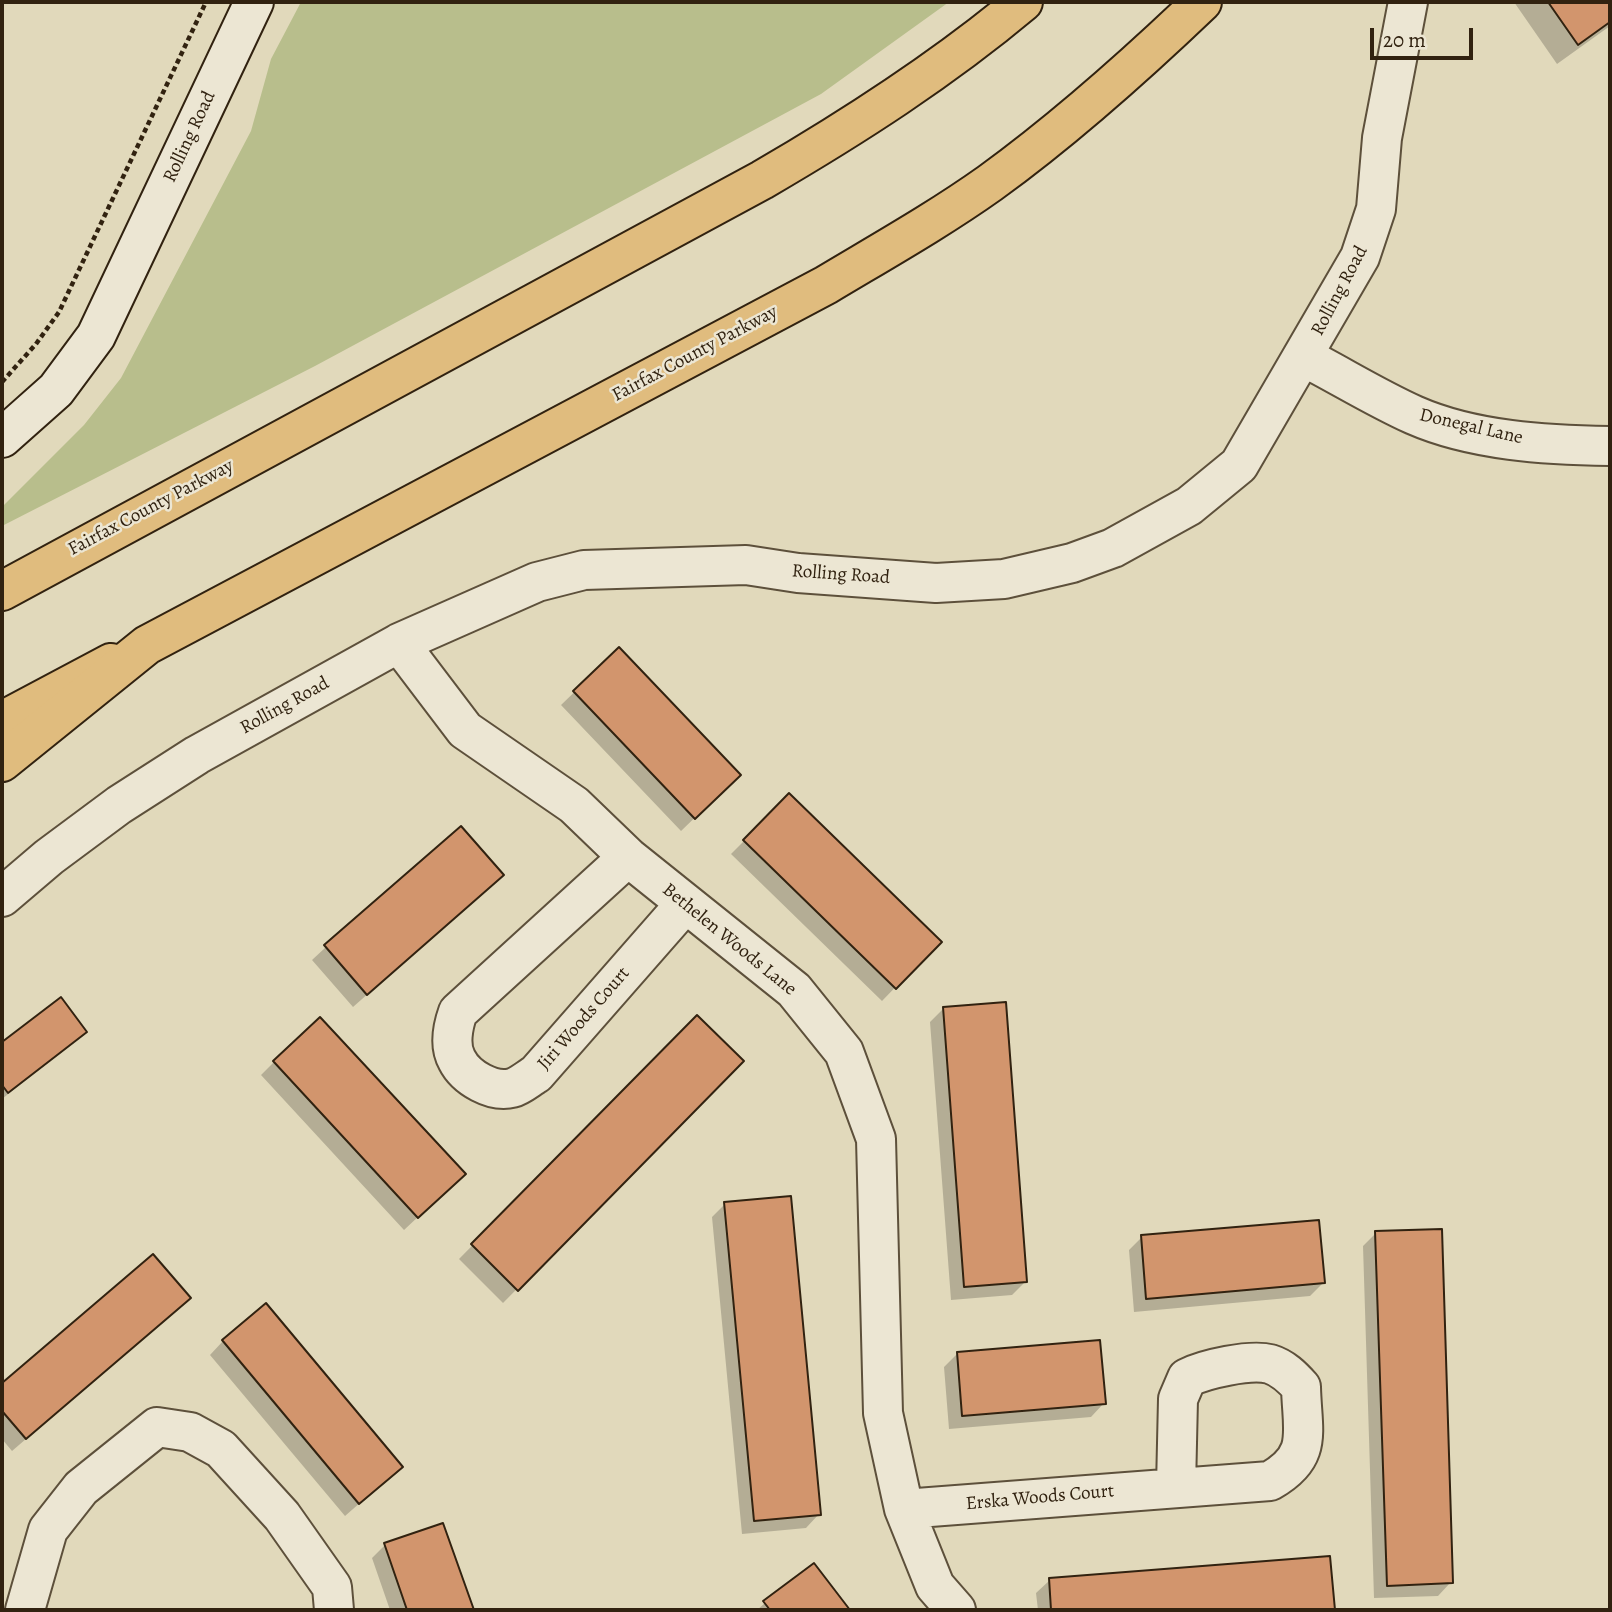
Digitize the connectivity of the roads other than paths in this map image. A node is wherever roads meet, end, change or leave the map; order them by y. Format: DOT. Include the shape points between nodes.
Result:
graph roads {
  1 [pos="254,2"];
  2 [pos="1023,2"];
  3 [pos="1202,2"];
  4 [pos="1408,2"];
  5 [pos="1304,357"];
  6 [pos="2,438"];
  7 [pos="1610,446"];
  8 [pos="2,591"];
  9 [pos="399,643"];
  10 [pos="147,645"];
  11 [pos="2,721"];
  12 [pos="2,762"];
  13 [pos="628,857"];
  14 [pos="2,897"];
  15 [pos="685,904"];
  16 [pos="1176,1487"];
  17 [pos="904,1509"];
  18 [pos="25,1610"];
  19 [pos="334,1610"];
  20 [pos="956,1610"];
  1 -- 6 [label="street, Rolling Road" via="96,336 56,390"];
  2 -- 8 [label="main road, Fairfax County Parkway" via="879,109 762,180"];
  3 -- 10 [label="main road, Fairfax County Parkway" via="1062,128 909,236 826,285"];
  4 -- 5 [label="street, Rolling Road" via="1391,78 1371,230"];
  5 -- 7 [label="street, Donegal Lane" via="1415,415 1451,426 1501,438"];
  5 -- 9 [label="street, Rolling Road" via="1239,465 1152,529 1072,563 970,582 798,573 747,565 584,570 537,582"];
  9 -- 13 [label="street, Bethelen Woods Lane" via="465,730 574,805"];
  9 -- 14 [label="street, Rolling Road" via="186,762 109,812"];
  10 -- 11 [label="main road"];
  10 -- 12 [label="main road"];
  13 -- 15 [label="street, Bethelen Woods Lane"];
  13 -- 15 [label="street, Jiri Woods Court" via="458,1012 452,1030 456,1060 468,1073 491,1089 513,1088 536,1074"];
  15 -- 17 [label="street, Bethelen Woods Lane" via="794,990 844,1052 876,1139 883,1413"];
  16 -- 17 [label="street, Erska Woods Court"];
  17 -- 20 [label="street, Bethelen Woods Lane" via="935,1586"];
  18 -- 19 [label="street" via="48,1530 81,1488 157,1427 190,1432 221,1449 282,1516 332,1587"];
}
